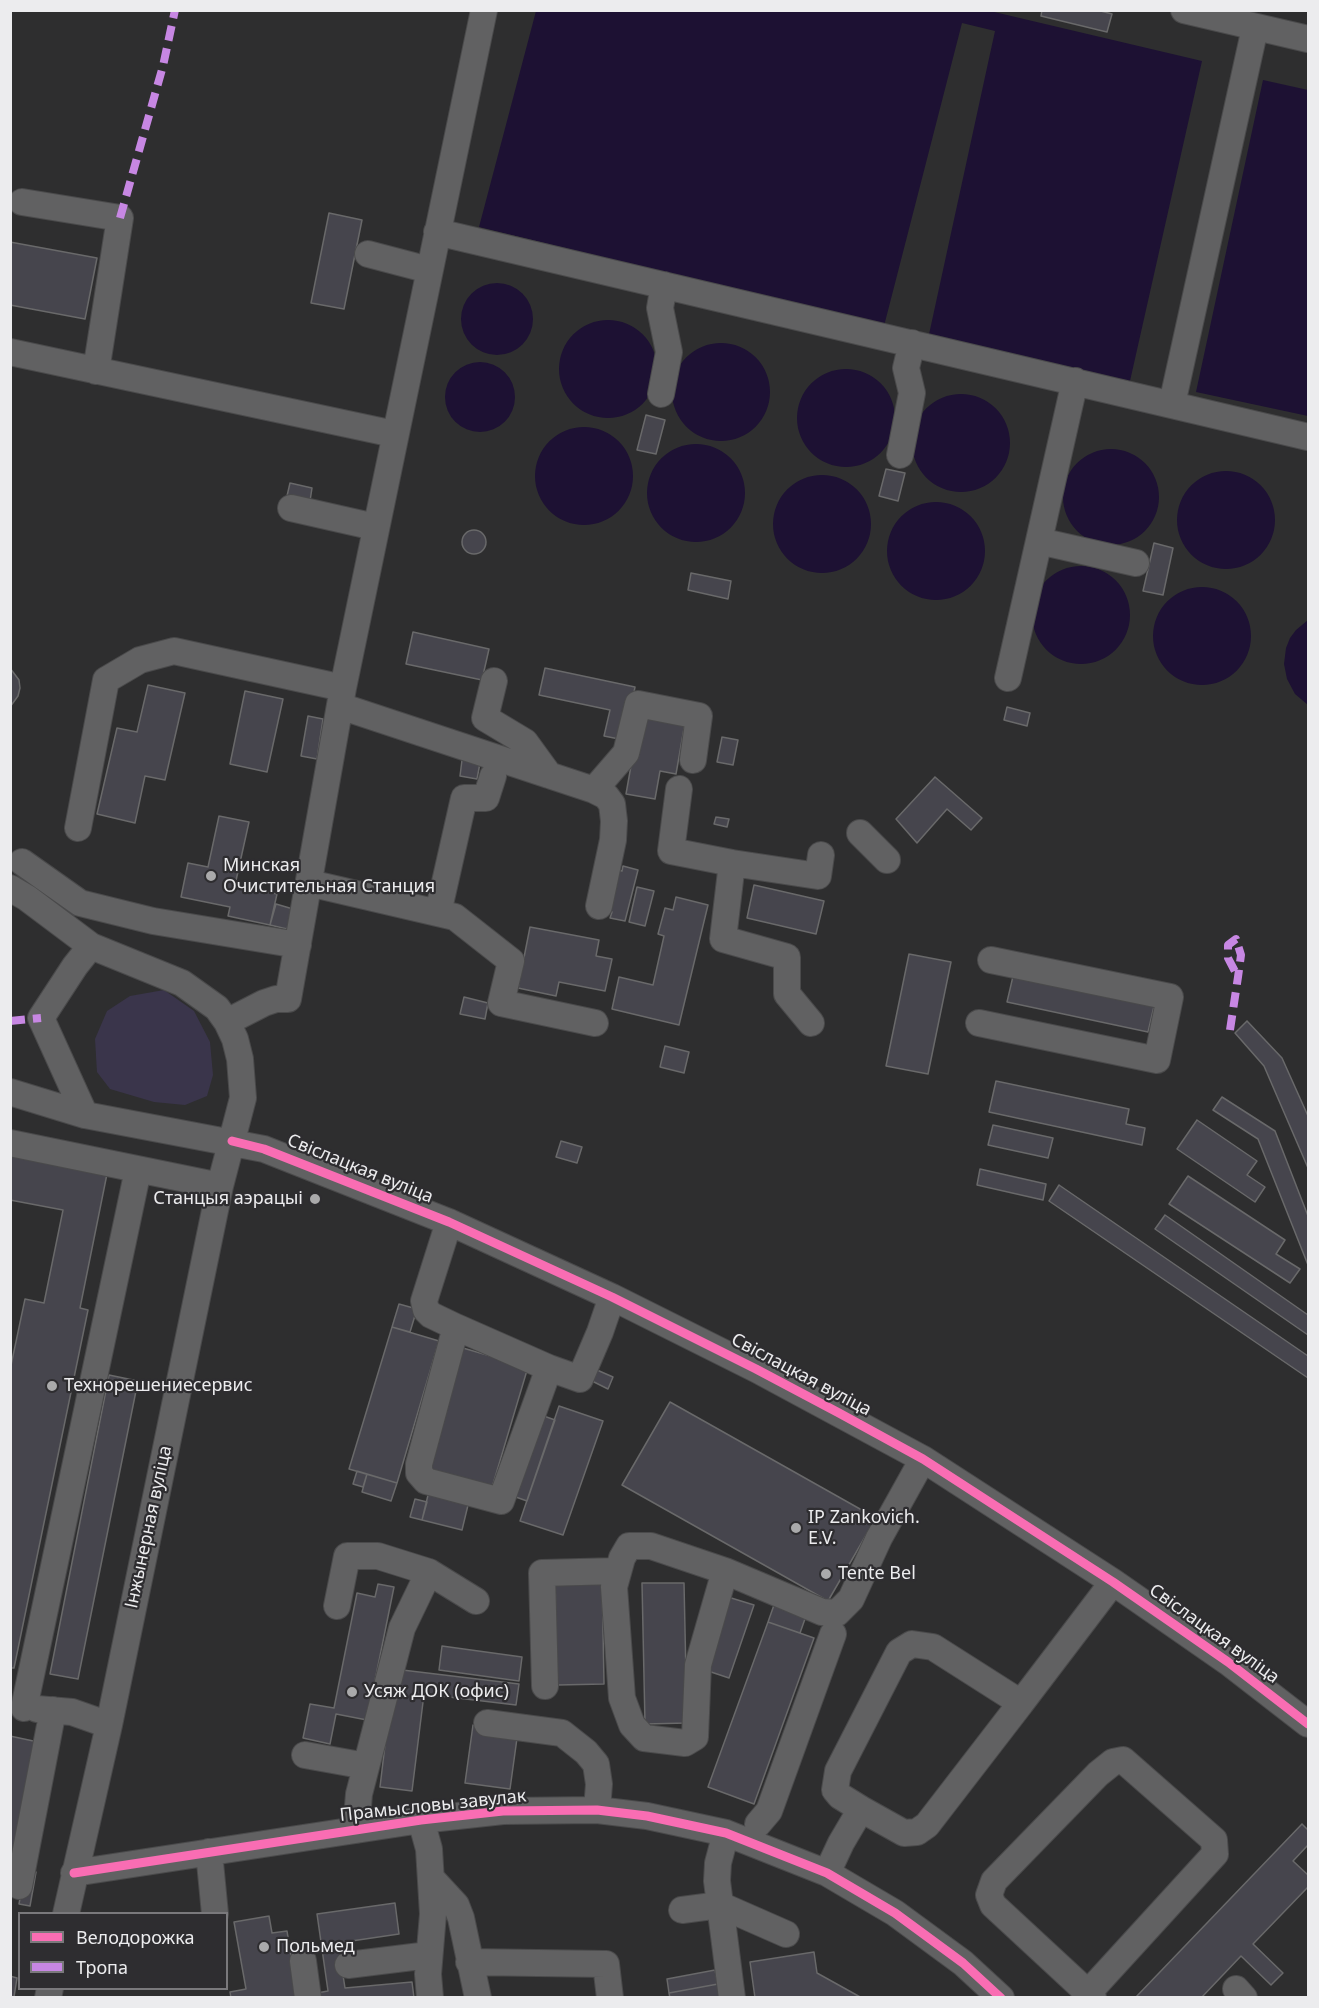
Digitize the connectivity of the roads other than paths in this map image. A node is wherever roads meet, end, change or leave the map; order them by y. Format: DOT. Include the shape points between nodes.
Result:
graph roads {
  1 [pos="484,10"];
  2 [pos="1184,10"];
  3 [pos="1255,28"];
  4 [pos="1308,39"];
  5 [pos="22,202"];
  6 [pos="437,232"];
  7 [pos="368,254"];
  8 [pos="429,270"];
  9 [pos="664,285"];
  10 [pos="912,343"];
  11 [pos="10,352"];
  12 [pos="96,370"];
  13 [pos="1075,381"];
  14 [pos="661,394"];
  15 [pos="1172,404"];
  16 [pos="394,434"];
  17 [pos="1308,437"];
  18 [pos="900,455"];
  19 [pos="291,508"];
  20 [pos="375,527"];
  21 [pos="1039,542"];
  22 [pos="1136,563"];
  23 [pos="1008,678"];
  24 [pos="494,681"];
  25 [pos="341,697"];
  26 [pos="693,760"];
  27 [pos="549,775"];
  28 [pos="493,776"];
  29 [pos="679,789"];
  30 [pos="594,790"];
  31 [pos="78,828"];
  32 [pos="860,833"];
  33 [pos="821,855"];
  34 [pos="887,860"];
  35 [pos="22,862"];
  36 [pos="732,863"];
  37 [pos="309,883"];
  38 [pos="10,888"];
  39 [pos="599,906"];
  40 [pos="438,913"];
  41 [pos="298,945"];
  42 [pos="91,946"];
  43 [pos="991,960"];
  44 [pos="227,1022"];
  45 [pos="595,1023"];
  46 [pos="811,1023"];
  47 [pos="979,1023"];
  48 [pos="10,1092"];
  49 [pos="85,1115"];
  50 [pos="232,1141"];
  51 [pos="10,1143"];
  52 [pos="138,1170"];
  53 [pos="220,1186"];
  54 [pos="449,1222"];
  55 [pos="612,1297"];
  56 [pos="456,1327"];
  57 [pos="549,1368"];
  58 [pos="923,1459"];
  59 [pos="618,1571"];
  60 [pos="725,1571"];
  61 [pos="429,1572"];
  62 [pos="1113,1582"];
  63 [pos="476,1601"];
  64 [pos="337,1606"];
  65 [pos="833,1634"];
  66 [pos="545,1686"];
  67 [pos="1021,1703"];
  68 [pos="17,1707"];
  69 [pos="52,1710"];
  70 [pos="487,1723"];
  71 [pos="1308,1724"];
  72 [pos="109,1725"];
  73 [pos="305,1755"];
  74 [pos="366,1766"];
  75 [pos="861,1809"];
  76 [pos="597,1810"];
  77 [pos="421,1820"];
  78 [pos="758,1824"];
  79 [pos="356,1830"];
  80 [pos="726,1833"];
  81 [pos="209,1852"];
  82 [pos="74,1873"];
  83 [pos="827,1873"];
  84 [pos="431,1878"];
  85 [pos="19,1886"];
  86 [pos="720,1905"];
  87 [pos="682,1910"];
  88 [pos="66,1912"];
  89 [pos="215,1912"];
  90 [pos="786,1934"];
  91 [pos="429,1955"];
  92 [pos="303,1961"];
  93 [pos="469,1962"];
  94 [pos="348,1965"];
  95 [pos="1088,1996"];
  96 [pos="308,1998"];
  97 [pos="430,1998"];
  98 [pos="478,1998"];
  99 [pos="610,1998"];
  100 [pos="732,1998"];
  101 [pos="1001,1998"];
  1 -- 6 [label="street"];
  2 -- 3 [label="street"];
  3 -- 4 [label="street"];
  3 -- 15 [label="street"];
  5 -- 12 [label="street" via="120,218"];
  6 -- 8 [label="street"];
  6 -- 9 [label="street"];
  7 -- 8 [label="street"];
  8 -- 16 [label="street"];
  9 -- 10 [label="street"];
  9 -- 14 [label="street" via="660,308 669,352"];
  10 -- 13 [label="street"];
  10 -- 18 [label="street" via="906,368 912,393"];
  11 -- 12 [label="street"];
  12 -- 16 [label="street"];
  13 -- 15 [label="street"];
  13 -- 21 [label="street"];
  15 -- 17 [label="street"];
  16 -- 20 [label="street"];
  19 -- 20 [label="street"];
  20 -- 25 [label="street"];
  21 -- 22 [label="street"];
  21 -- 23 [label="street"];
  24 -- 27 [label="street" via="485,718 525,742"];
  25 -- 27 [label="street"];
  25 -- 31 [label="street" via="174,651 140,660 106,680"];
  25 -- 37 [label="street"];
  26 -- 30 [label="street" via="699,716 638,704 626,753"];
  27 -- 30 [label="street"];
  28 -- 40 [label="street" via="486,798 464,798"];
  29 -- 36 [label="street" via="671,851"];
  30 -- 39 [label="street" via="612,804 614,821"];
  32 -- 34 [label="street"];
  33 -- 36 [label="street" via="818,876"];
  35 -- 41 [label="street" via="80,903 153,921"];
  36 -- 46 [label="street" via="723,939 787,957 787,994"];
  37 -- 40 [label="street"];
  37 -- 41 [label="street"];
  38 -- 42 [label="street"];
  40 -- 45 [label="street" via="455,917 511,961 501,1003"];
  41 -- 44 [label="street" via="288,999 264,1003"];
  42 -- 44 [label="street" via="182,983 217,1008"];
  42 -- 49 [label="street" via="41,1018"];
  43 -- 47 [label="street" via="1170,997 1157,1060"];
  44 -- 50 [label="street, Інжынерная вуліца" via="240,1059 243,1098"];
  48 -- 49 [label="street, Свіслацкая вуліца"];
  49 -- 50 [label="street, Свіслацкая вуліца"];
  50 -- 53 [label="street, Інжынерная вуліца"];
  50 -- 54 [label="street, Свіслацкая вуліца" via="264,1149"];
  51 -- 52 [label="street"];
  52 -- 53 [label="street"];
  52 -- 68 [label="street"];
  53 -- 72 [label="street, Інжынерная вуліца"];
  54 -- 55 [label="street, Свіслацкая вуліца"];
  54 -- 56 [label="street" via="424,1301 431,1315"];
  55 -- 57 [label="street" via="580,1379"];
  55 -- 58 [label="street, Свіслацкая вуліца"];
  56 -- 57 [label="street"];
  56 -- 57 [label="street" via="419,1464 419,1473 426,1481 501,1501"];
  58 -- 60 [label="street" via="851,1599 837,1614 822,1612"];
  58 -- 62 [label="street, Свіслацкая вуліца"];
  59 -- 60 [label="street" via="630,1546 651,1546"];
  59 -- 60 [label="street" via="614,1587 622,1698 632,1725 644,1738 685,1743 695,1737 698,1665"];
  59 -- 66 [label="street" via="542,1573"];
  61 -- 63 [label="street"];
  61 -- 64 [label="street" via="378,1556 347,1556"];
  61 -- 74 [label="street" via="402,1628"];
  62 -- 67 [label="street"];
  62 -- 71 [label="street, Свіслацкая вуліца" via="1228,1662"];
  65 -- 78 [label="street" via="769,1811"];
  67 -- 75 [label="street" via="927,1825 917,1832 904,1833"];
  67 -- 75 [label="street" via="933,1647 912,1644 899,1652 838,1771 835,1790"];
  68 -- 69 [label="street"];
  69 -- 72 [label="street" via="72,1712"];
  69 -- 85 [label="street"];
  70 -- 76 [label="street" via="562,1733 596,1764"];
  72 -- 82 [label="street, Інжынерная вуліца"];
  73 -- 74 [label="street"];
  74 -- 79 [label="street"];
  75 -- 83 [label="street"];
  76 -- 77 [label="street, Прамысловы завулак" via="503,1811"];
  76 -- 80 [label="street, Прамысловы завулак"];
  77 -- 79 [label="street, Прамысловы завулак"];
  77 -- 84 [label="street"];
  79 -- 81 [label="street, Прамысловы завулак"];
  80 -- 83 [label="street, Прамысловы завулак"];
  80 -- 86 [label="street" via="718,1863"];
  81 -- 82 [label="street, Прамысловы завулак"];
  81 -- 89 [label="street"];
  82 -- 88 [label="street, Інжынерная вуліца"];
  83 -- 101 [label="street, Прамысловы завулак" via="895,1913 963,1963"];
  84 -- 91 [label="street" via="434,1914"];
  84 -- 93 [label="street" via="456,1905"];
  86 -- 87 [label="street"];
  86 -- 90 [label="street"];
  86 -- 100 [label="street"];
  91 -- 94 [label="street"];
  91 -- 97 [label="street"];
  92 -- 96 [label="street"];
  93 -- 98 [label="street"];
  93 -- 99 [label="street" via="606,1964"];
  95 -- 95 [label="street" via="1215,1854 1214,1840 1123,1760 1113,1761 1098,1774 994,1881 989,1894 993,1905"];
}
